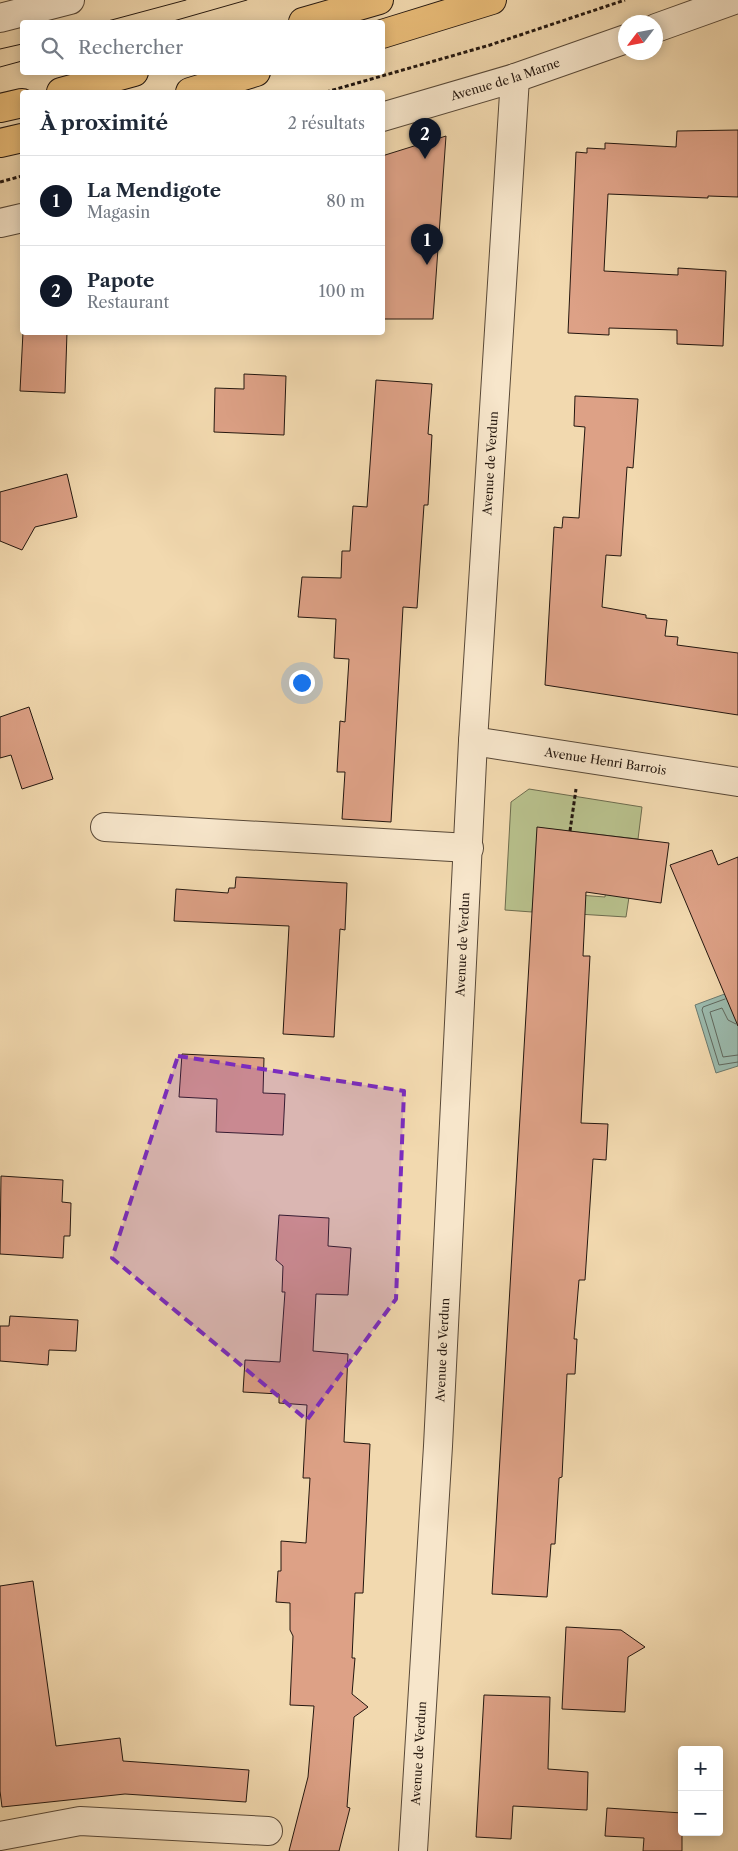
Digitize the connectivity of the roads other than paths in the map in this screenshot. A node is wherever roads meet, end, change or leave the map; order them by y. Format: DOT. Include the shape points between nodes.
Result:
graph roads {
  1 [pos="70,0"];
  2 [pos="379,0"];
  3 [pos="492,0"];
  4 [pos="734,0"];
  5 [pos="0,18"];
  6 [pos="311,20"];
  7 [pos="663,25"];
  8 [pos="385,33"];
  9 [pos="618,42"];
  10 [pos="123,75"];
  11 [pos="246,75"];
  12 [pos="515,78"];
  13 [pos="68,90"];
  14 [pos="197,90"];
  15 [pos="20,103"];
  16 [pos="0,108"];
  17 [pos="385,116"];
  18 [pos="20,138"];
  19 [pos="0,143"];
  20 [pos="20,218"];
  21 [pos="0,223"];
  22 [pos="473,741"];
  23 [pos="738,782"];
  24 [pos="105,826"];
  25 [pos="469,848"];
  26 [pos="268,1831"];
  27 [pos="0,1836"];
  28 [pos="413,1851"];
  1 -- 5 [label="street"];
  2 -- 6 [label="main road"];
  3 -- 8 [label="main road"];
  4 -- 7 [label="street"];
  9 -- 12 [label="street, Avenue de la Marne"];
  10 -- 13 [label="main road"];
  11 -- 14 [label="main road"];
  12 -- 17 [label="street, Avenue de la Marne"];
  12 -- 22 [label="street, Avenue de Verdun"];
  15 -- 16 [label="main road"];
  18 -- 19 [label="main road"];
  20 -- 21 [label="street"];
  22 -- 23 [label="street, Avenue Henri Barrois"];
  22 -- 25 [label="street, Avenue de Verdun"];
  24 -- 25 [label="street"];
  25 -- 28 [label="street, Avenue de Verdun"];
  26 -- 27 [label="street" via="80,1821"];
}
